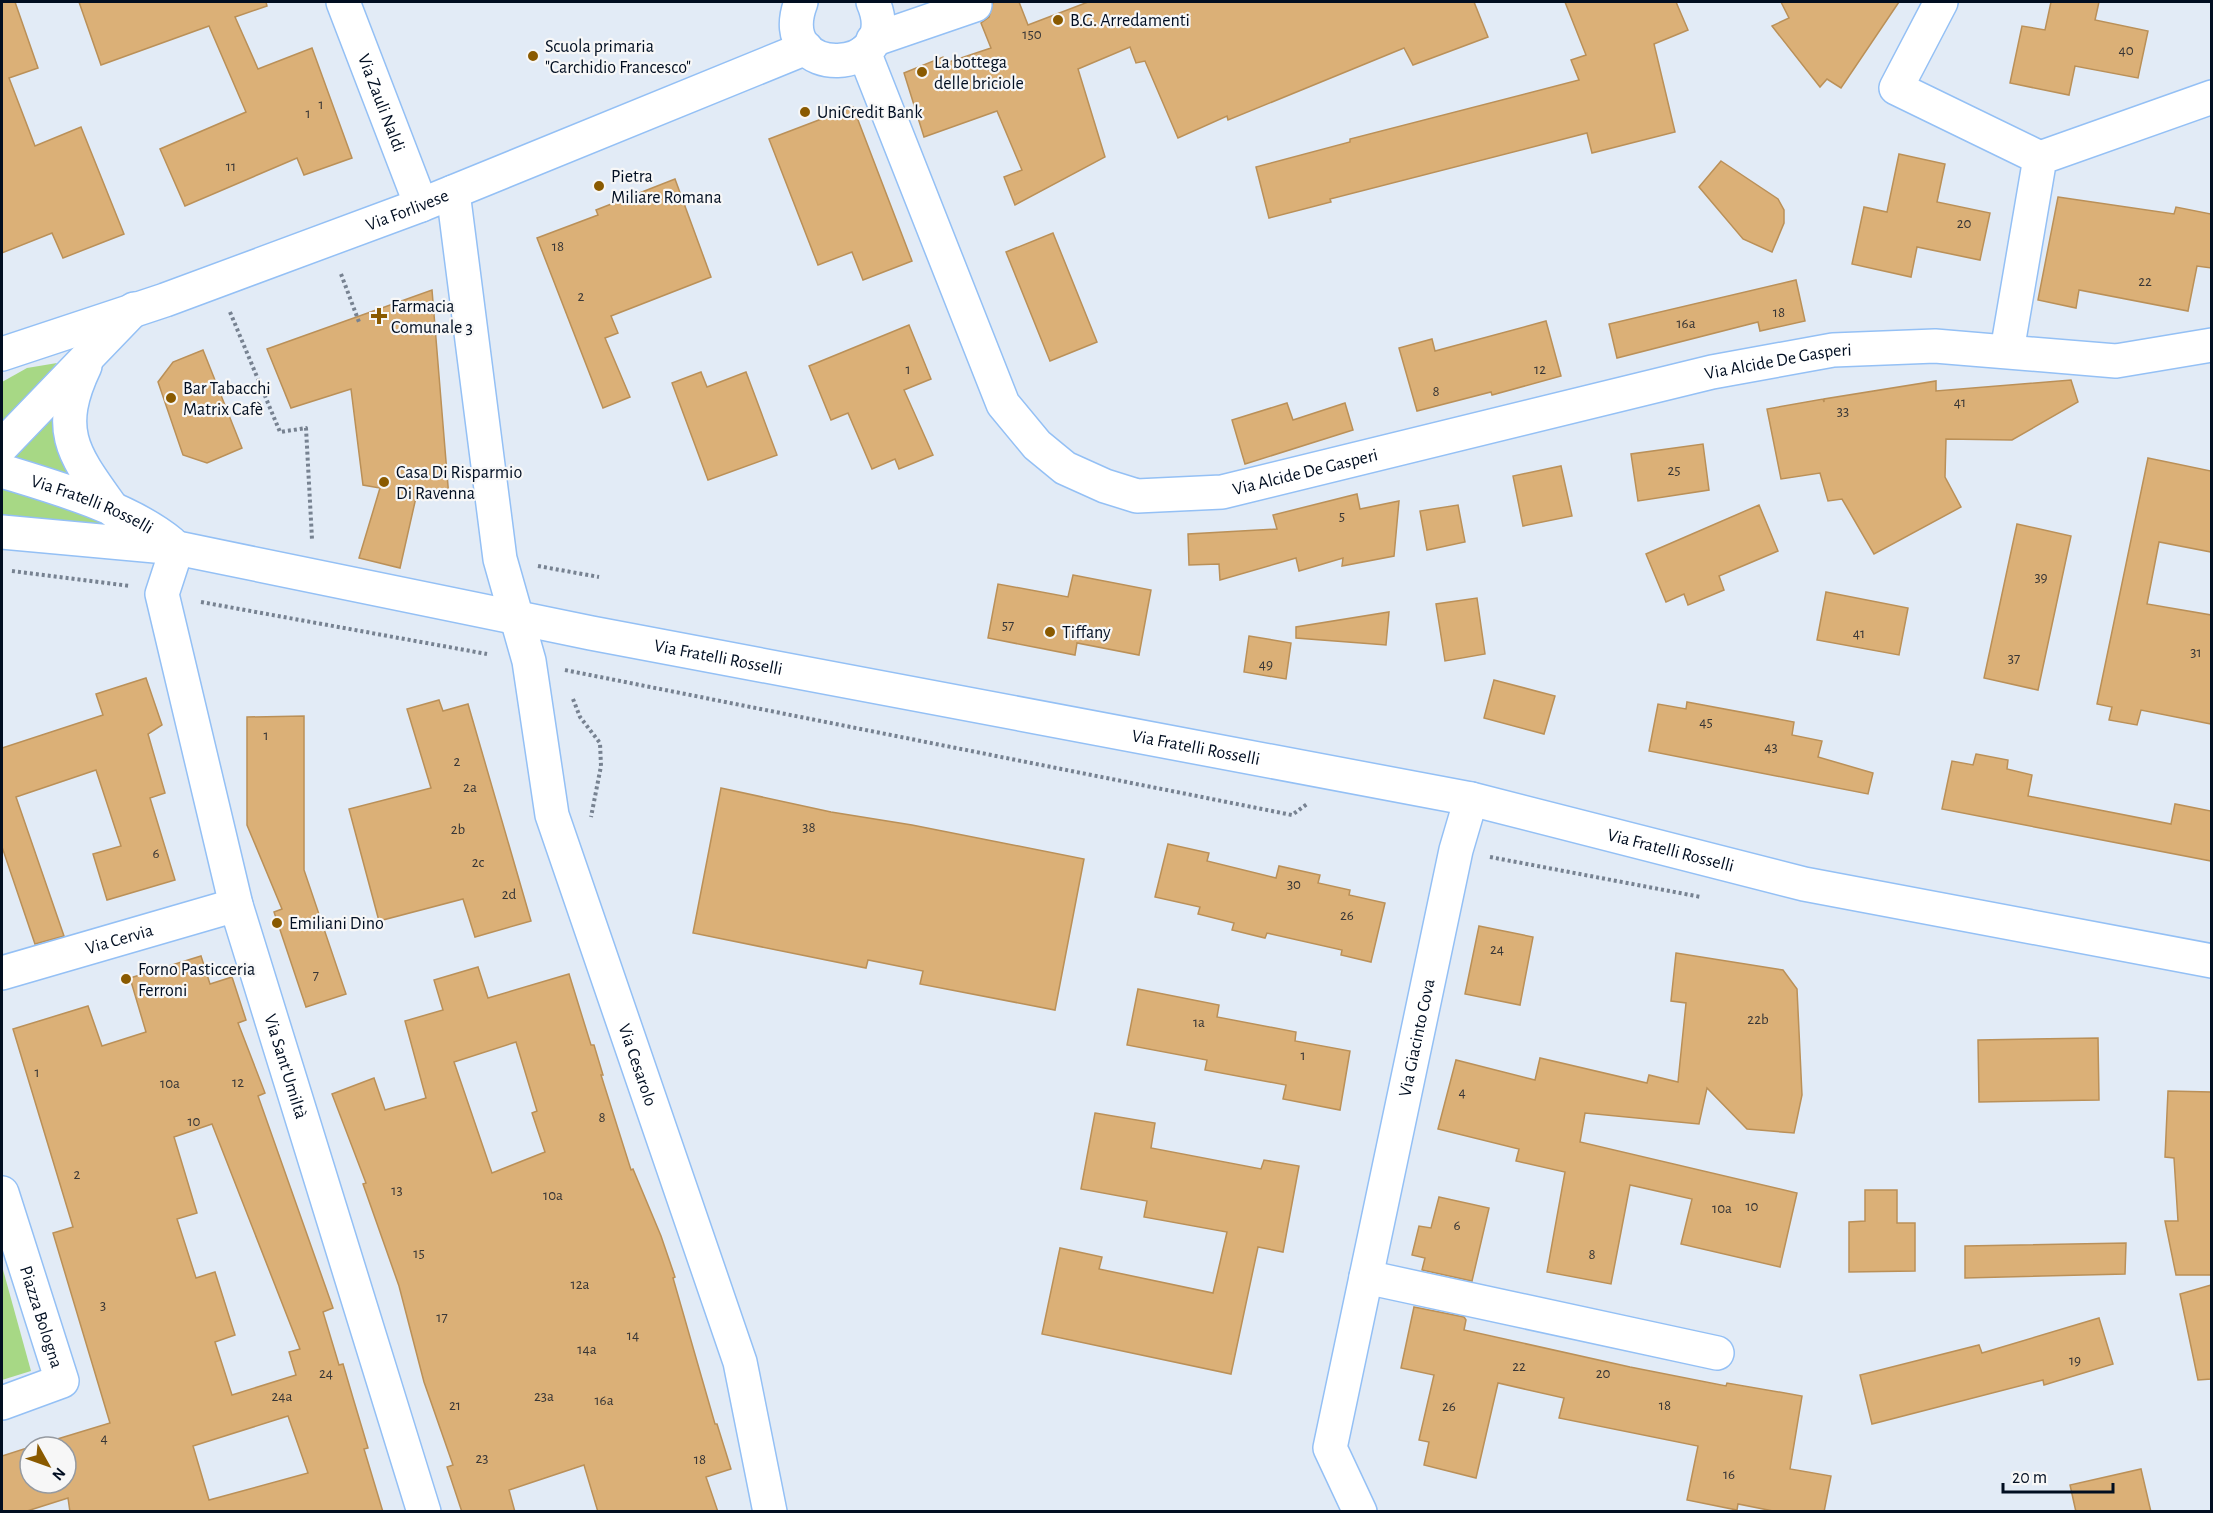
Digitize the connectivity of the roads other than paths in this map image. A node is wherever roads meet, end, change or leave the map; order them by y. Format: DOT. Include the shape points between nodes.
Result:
graph roads {
  1 [pos="344,2"];
  2 [pos="801,2"];
  3 [pos="873,2"];
  4 [pos="1941,2"];
  5 [pos="975,5"];
  6 [pos="868,46"];
  7 [pos="806,48"];
  8 [pos="2211,97"];
  9 [pos="2040,158"];
  10 [pos="453,192"];
  11 [pos="421,205"];
  12 [pos="134,309"];
  13 [pos="2211,345"];
  14 [pos="2007,351"];
  15 [pos="2,354"];
  16 [pos="90,354"];
  17 [pos="2,446"];
  18 [pos="2,471"];
  19 [pos="114,511"];
  20 [pos="2,532"];
  21 [pos="177,548"];
  22 [pos="514,616"];
  23 [pos="1471,799"];
  24 [pos="236,904"];
  25 [pos="2211,961"];
  26 [pos="2,973"];
  27 [pos="2,1193"];
  28 [pos="1366,1276"];
  29 [pos="1717,1353"];
  30 [pos="2,1403"];
  31 [pos="424,1512"];
  32 [pos="770,1512"];
  33 [pos="1360,1512"];
  1 -- 11 [label="street, Via Zauli Naldi"];
  2 -- 7 [label="street" via="796,26"];
  3 -- 6 [label="street" via="878,19"];
  4 -- 9 [label="street" via="1896,88"];
  5 -- 6 [label="street"];
  6 -- 7 [label="street" via="852,59 834,62 816,57"];
  6 -- 14 [label="street, Via Alcide De Gasperi" via="1003,404 1037,445 1065,468 1137,496 1222,492 1712,372 1833,350 1935,346"];
  7 -- 10 [label="street, Via Forlivese"];
  8 -- 9 [label="street"];
  9 -- 14 [label="street"];
  10 -- 11 [label="street, Via Forlivese"];
  10 -- 22 [label="street, Via Cesarolo" via="500,559"];
  11 -- 12 [label="street, Via Forlivese"];
  12 -- 15 [label="street, Via Forlivese"];
  12 -- 16 [label="street"];
  13 -- 14 [label="street, Via Alcide De Gasperi" via="2116,360"];
  16 -- 17 [label="street"];
  16 -- 19 [label="street" via="68,415 72,443 83,468"];
  18 -- 19 [label="street, Via Fratelli Rosselli"];
  19 -- 21 [label="street, Via Fratelli Rosselli" via="155,530"];
  20 -- 21 [label="street, Via Fratelli Rosselli"];
  21 -- 22 [label="street, Via Fratelli Rosselli"];
  21 -- 24 [label="street, Via Sant'Umiltà" via="162,594"];
  22 -- 23 [label="street, Via Fratelli Rosselli"];
  22 -- 32 [label="street, Via Cesarolo" via="529,661 552,815 740,1362"];
  23 -- 25 [label="street, Via Fratelli Rosselli" via="1804,884"];
  23 -- 28 [label="street, Via Giacinto Cova" via="1456,850"];
  24 -- 26 [label="street, Via Cervia"];
  24 -- 31 [label="street, Via Sant'Umiltà"];
  27 -- 30 [label="street, Piazza Bologna" via="62,1381"];
  28 -- 29 [label="street"];
  28 -- 33 [label="street, Via Giacinto Cova" via="1330,1448"];
}
